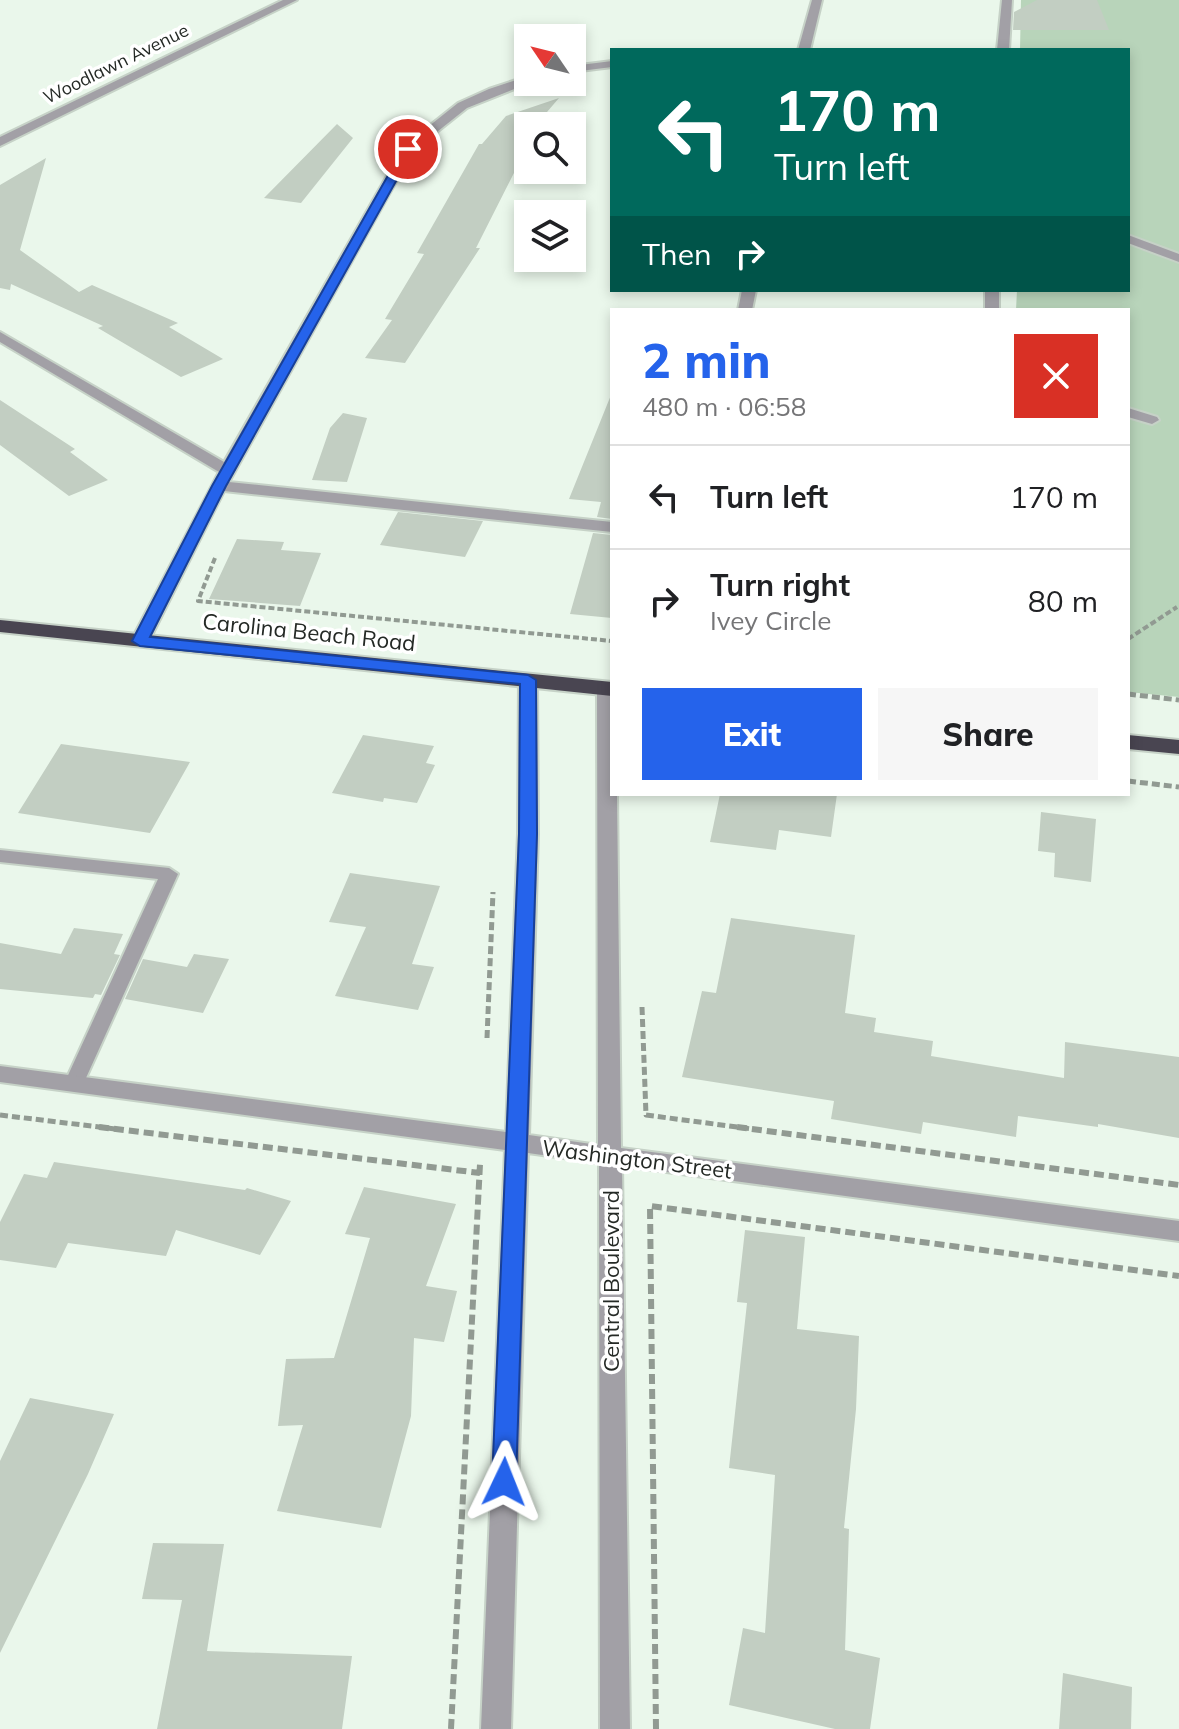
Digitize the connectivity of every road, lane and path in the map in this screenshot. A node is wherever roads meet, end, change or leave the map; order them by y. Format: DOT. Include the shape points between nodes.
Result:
graph roads {
  1 [pos="292,0"];
  2 [pos="817,0"];
  3 [pos="1007,0"];
  4 [pos="805,48"];
  5 [pos="1003,48"];
  6 [pos="610,64"];
  7 [pos="586,67"];
  8 [pos="514,85"];
  9 [pos="0,142"];
  10 [pos="1130,240"];
  11 [pos="1179,258"];
  12 [pos="0,336"];
  13 [pos="1130,413"];
  14 [pos="1152,420"];
  15 [pos="224,478"];
  16 [pos="610,527"];
  17 [pos="219,549"];
  18 [pos="1177,607"];
  19 [pos="0,626"];
  20 [pos="1130,638"];
  21 [pos="140,641"];
  22 [pos="610,641"];
  23 [pos="528,680"];
  24 [pos="609,688"];
  25 [pos="1130,694"];
  26 [pos="1179,700"];
  27 [pos="1130,742"];
  28 [pos="1179,747"];
  29 [pos="1130,781"];
  30 [pos="1179,787"];
  31 [pos="0,856"];
  32 [pos="642,993"];
  33 [pos="0,1074"];
  34 [pos="74,1084"];
  35 [pos="0,1115"];
  36 [pos="516,1144"];
  37 [pos="610,1156"];
  38 [pos="1179,1185"];
  39 [pos="1179,1231"];
  40 [pos="1179,1276"];
  41 [pos="451,1729"];
  42 [pos="496,1729"];
  43 [pos="615,1729"];
  44 [pos="656,1729"];
  1 -- 9 [label="street, Woodlawn Avenue"];
  2 -- 4 [label="street"];
  3 -- 5 [label="street"];
  6 -- 7 [label="street"];
  8 -- 15 [label="street" via="451,111 408,149"];
  10 -- 11 [label="lane"];
  12 -- 15 [label="street"];
  13 -- 14 [label="lane"];
  15 -- 16 [label="street"];
  15 -- 21 [label="street"];
  17 -- 22 [label="path" via="198,601"];
  18 -- 20 [label="path"];
  19 -- 21 [label="highway, Carolina Beach Road"];
  21 -- 23 [label="highway, Carolina Beach Road"];
  23 -- 24 [label="highway, Carolina Beach Road"];
  23 -- 36 [label="street"];
  24 -- 37 [label="street, Central Boulevard"];
  25 -- 26 [label="path"];
  27 -- 28 [label="highway"];
  29 -- 30 [label="path"];
  31 -- 34 [label="lane" via="169,874"];
  32 -- 38 [label="path" via="646,1115"];
  33 -- 34 [label="street, Washington Street"];
  34 -- 36 [label="street, Washington Street"];
  35 -- 41 [label="path" via="480,1173"];
  36 -- 37 [label="street, Washington Street"];
  36 -- 42 [label="street"];
  37 -- 39 [label="street, Washington Street"];
  37 -- 43 [label="street, Central Boulevard"];
  40 -- 44 [label="path" via="650,1206"];
}
